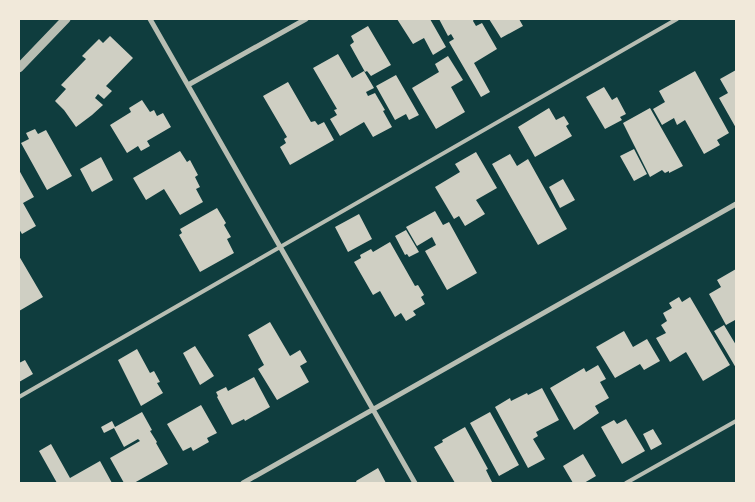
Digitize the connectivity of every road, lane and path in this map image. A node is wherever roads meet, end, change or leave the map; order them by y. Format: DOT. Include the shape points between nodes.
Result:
graph roads {
  1 [pos="66,19"];
  2 [pos="150,19"];
  3 [pos="306,19"];
  4 [pos="677,19"];
  5 [pos="19,68"];
  6 [pos="188,85"];
  7 [pos="736,204"];
  8 [pos="280,246"];
  9 [pos="19,397"];
  10 [pos="373,410"];
  11 [pos="736,420"];
  12 [pos="243,483"];
  13 [pos="415,483"];
  14 [pos="626,483"];
  1 -- 5 [label="street"];
  2 -- 6 [label="street"];
  3 -- 6 [label="street"];
  4 -- 8 [label="lane"];
  6 -- 8 [label="street"];
  7 -- 10 [label="street"];
  8 -- 9 [label="lane"];
  8 -- 10 [label="street"];
  10 -- 12 [label="street"];
  10 -- 13 [label="street"];
  11 -- 14 [label="lane"];
}
